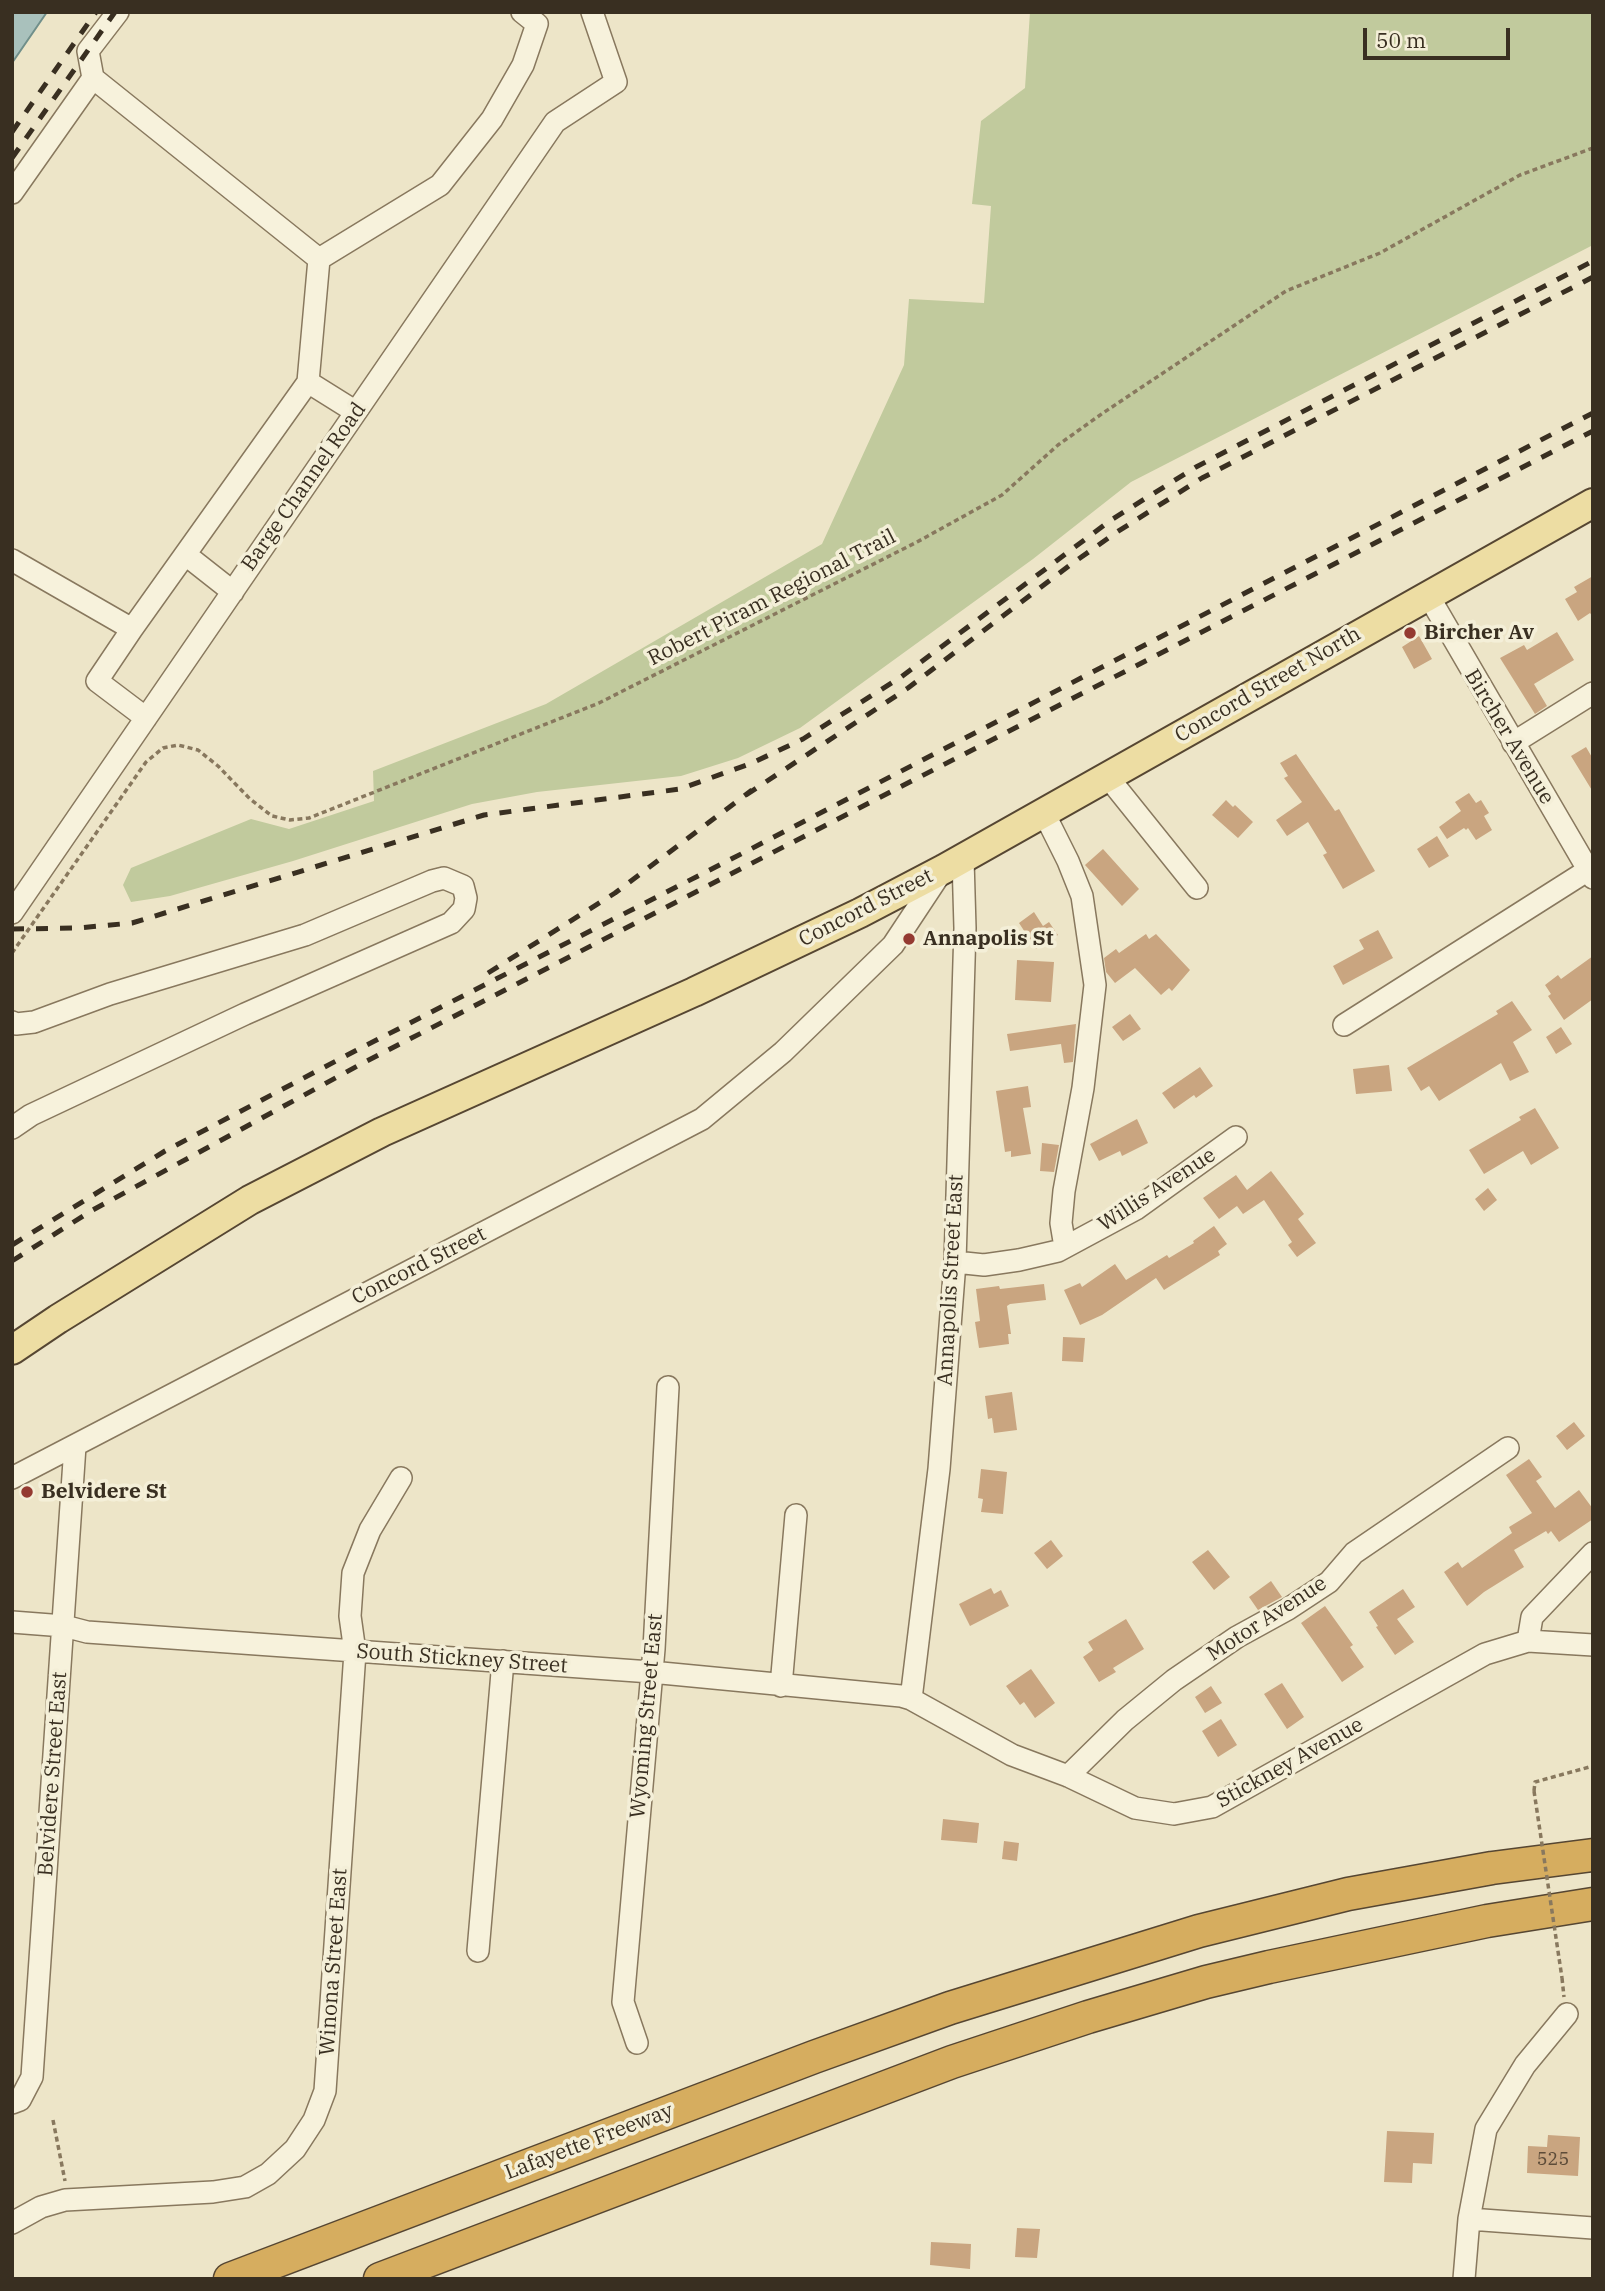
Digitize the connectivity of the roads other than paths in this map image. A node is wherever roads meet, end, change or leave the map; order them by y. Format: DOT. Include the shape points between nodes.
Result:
graph roads {
  1 [pos="118,12"];
  2 [pos="593,12"];
  3 [pos="534,16"];
  4 [pos="93,78"];
  5 [pos="12,193"];
  6 [pos="319,259"];
  7 [pos="308,382"];
  8 [pos="356,412"];
  9 [pos="1593,503"];
  10 [pos="186,555"];
  11 [pos="12,560"];
  12 [pos="233,592"];
  13 [pos="1428,595"];
  14 [pos="132,629"];
  15 [pos="1593,693"];
  16 [pos="146,718"];
  17 [pos="1513,743"];
  18 [pos="1107,776"];
  19 [pos="1044,813"];
  20 [pos="953,864"];
  21 [pos="1591,872"];
  22 [pos="1197,888"];
  23 [pos="12,913"];
  24 [pos="1344,1025"];
  25 [pos="13,1026"];
  26 [pos="12,1128"];
  27 [pos="1236,1137"];
  28 [pos="1065,1247"];
  29 [pos="956,1262"];
  30 [pos="12,1350"];
  31 [pos="668,1387"];
  32 [pos="75,1446"];
  33 [pos="1508,1448"];
  34 [pos="12,1478"];
  35 [pos="401,1478"];
  36 [pos="796,1515"];
  37 [pos="1593,1553"];
  38 [pos="12,1622"];
  39 [pos="64,1626"];
  40 [pos="1528,1641"];
  41 [pos="1593,1645"];
  42 [pos="355,1652"];
  43 [pos="503,1661"];
  44 [pos="651,1672"];
  45 [pos="781,1686"];
  46 [pos="911,1699"];
  47 [pos="1068,1776"];
  48 [pos="1593,1855"];
  49 [pos="1593,1904"];
  50 [pos="478,1951"];
  51 [pos="1567,2014"];
  52 [pos="637,2043"];
  53 [pos="16,2102"];
  54 [pos="1469,2219"];
  55 [pos="12,2223"];
  56 [pos="1593,2228"];
  57 [pos="230,2279"];
  58 [pos="380,2279"];
  59 [pos="1464,2279"];
  1 -- 4 [label="street" via="88,51"];
  2 -- 8 [label="street, Barge Channel Road" via="616,82 555,122"];
  3 -- 6 [label="street" via="523,65 492,119 440,185"];
  4 -- 5 [label="street"];
  4 -- 6 [label="street"];
  6 -- 7 [label="street"];
  7 -- 8 [label="street"];
  7 -- 10 [label="street"];
  8 -- 12 [label="street, Barge Channel Road"];
  9 -- 13 [label="main road, Concord Street North"];
  10 -- 12 [label="street"];
  10 -- 14 [label="street"];
  11 -- 14 [label="street"];
  12 -- 16 [label="street, Barge Channel Road"];
  13 -- 17 [label="street, Bircher Avenue"];
  13 -- 18 [label="main road, Concord Street North"];
  14 -- 16 [label="street" via="97,681"];
  15 -- 17 [label="street"];
  16 -- 23 [label="street, Barge Channel Road"];
  17 -- 21 [label="street, Bircher Avenue"];
  18 -- 19 [label="main road, Concord Street North"];
  18 -- 22 [label="street"];
  19 -- 20 [label="main road, Concord Street North"];
  19 -- 28 [label="street" via="1082,896 1095,985 1064,1191"];
  20 -- 29 [label="street, Annapolis Street East" via="965,928"];
  20 -- 30 [label="main road, Concord Street" via="694,992 370,1138 250,1200"];
  20 -- 32 [label="street, Concord Street" via="893,945 783,1052 702,1119"];
  21 -- 24 [label="street"];
  25 -- 26 [label="street" via="305,935 432,881 444,878 463,886 464,909 451,923 246,1014"];
  27 -- 28 [label="street, Willis Avenue" via="1136,1209"];
  28 -- 29 [label="street, Willis Avenue" via="1041,1256 984,1265"];
  29 -- 46 [label="street, Annapolis Street East" via="937,1482"];
  31 -- 44 [label="street, Wyoming Street East"];
  32 -- 34 [label="street, Concord Street"];
  32 -- 39 [label="street, Belvidere Street East"];
  33 -- 47 [label="street, Motor Avenue" via="1354,1553 1329,1582 1174,1679"];
  35 -- 42 [label="street, Winona Street East" via="370,1530 353,1573 350,1616"];
  36 -- 45 [label="street"];
  37 -- 40 [label="street" via="1532,1617"];
  38 -- 39 [label="street, South Stickney Street"];
  39 -- 42 [label="street, South Stickney Street" via="87,1632"];
  39 -- 53 [label="street, Belvidere Street East" via="32,2077"];
  40 -- 41 [label="street, Stickney Avenue"];
  40 -- 47 [label="street, Stickney Avenue" via="1485,1654 1212,1807 1174,1814 1135,1808"];
  42 -- 43 [label="street, South Stickney Street"];
  42 -- 55 [label="street, Winona Street East" via="325,2091 314,2120 295,2149 268,2174 245,2187 65,2200"];
  43 -- 44 [label="street, South Stickney Street"];
  43 -- 50 [label="street"];
  44 -- 45 [label="street, South Stickney Street"];
  44 -- 52 [label="street, Wyoming Street East" via="623,2002"];
  45 -- 46 [label="street, South Stickney Street"];
  46 -- 47 [label="street, Stickney Avenue" via="1012,1755"];
  48 -- 57 [label="highway, Lafayette Freeway" via="1348,1894 1199,1931 950,2008"];
  49 -- 58 [label="highway" via="1487,1921 1219,1979 1088,2017 952,2062"];
  51 -- 54 [label="street" via="1525,2065 1486,2129"];
  54 -- 56 [label="street"];
  54 -- 59 [label="street"];
}
